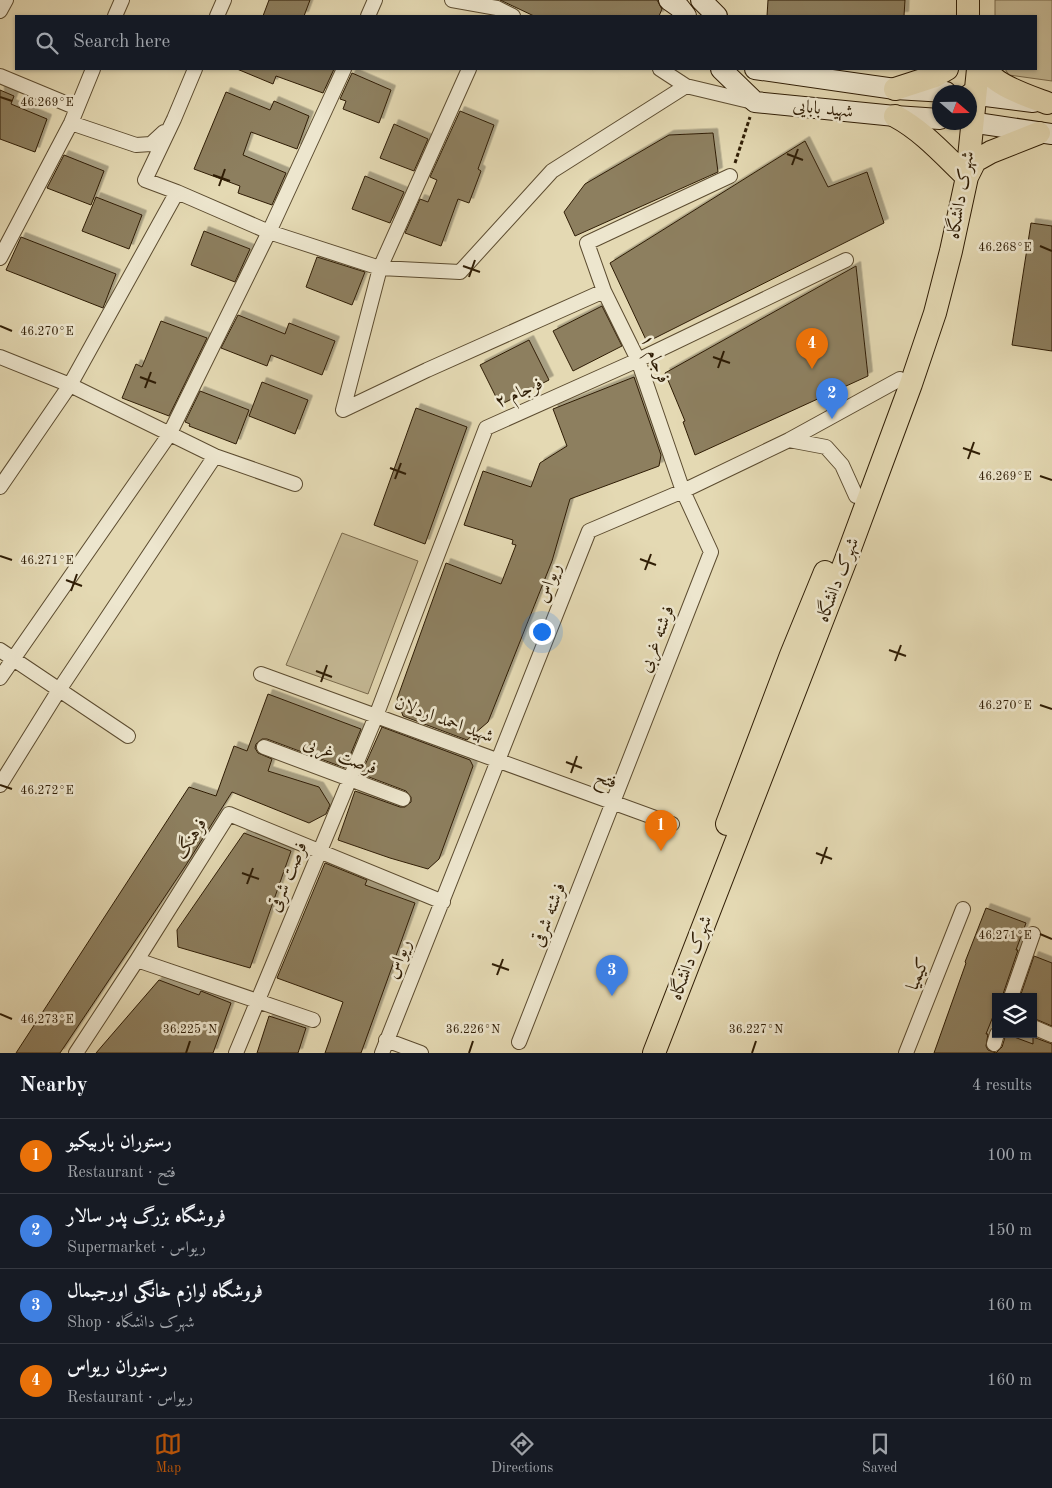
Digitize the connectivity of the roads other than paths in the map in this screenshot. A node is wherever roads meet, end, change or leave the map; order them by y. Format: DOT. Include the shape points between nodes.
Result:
graph roads {
  1 [pos="6,0"];
  2 [pos="122,0"];
  3 [pos="224,0"];
  4 [pos="375,0"];
  5 [pos="452,0"];
  6 [pos="669,0"];
  7 [pos="701,0"];
  8 [pos="968,0"];
  9 [pos="979,0"];
  10 [pos="0,11"];
  11 [pos="495,12"];
  12 [pos="115,15"];
  13 [pos="217,15"];
  14 [pos="368,15"];
  15 [pos="508,15"];
  16 [pos="685,15"];
  17 [pos="716,15"];
  18 [pos="968,15"];
  19 [pos="979,15"];
  20 [pos="93,70"];
  21 [pos="195,70"];
  22 [pos="344,70"];
  23 [pos="469,70"];
  24 [pos="662,70"];
  25 [pos="722,70"];
  26 [pos="762,70"];
  27 [pos="945,70"];
  28 [pos="965,70"];
  29 [pos="978,70"];
  30 [pos="987,70"];
  31 [pos="0,76"];
  32 [pos="968,85"];
  33 [pos="972,85"];
  34 [pos="686,86"];
  35 [pos="895,89"];
  36 [pos="932,91"];
  37 [pos="977,95"];
  38 [pos="755,102"];
  39 [pos="1049,104"];
  40 [pos="77,108"];
  41 [pos="895,116"];
  42 [pos="932,118"];
  43 [pos="71,123"];
  44 [pos="977,123"];
  45 [pos="170,127"];
  46 [pos="967,130"];
  47 [pos="1046,134"];
  48 [pos="961,171"];
  49 [pos="730,176"];
  50 [pos="177,192"];
  51 [pos="269,232"];
  52 [pos="0,258"];
  53 [pos="846,260"];
  54 [pos="380,268"];
  55 [pos="604,291"];
  56 [pos="0,357"];
  57 [pos="638,360"];
  58 [pos="900,379"];
  59 [pos="70,385"];
  60 [pos="169,435"];
  61 [pos="789,440"];
  62 [pos="215,456"];
  63 [pos="295,484"];
  64 [pos="0,487"];
  65 [pos="682,491"];
  66 [pos="856,496"];
  67 [pos="0,650"];
  68 [pos="12,659"];
  69 [pos="262,674"];
  70 [pos="0,678"];
  71 [pos="59,690"];
  72 [pos="376,716"];
  73 [pos="128,736"];
  74 [pos="264,747"];
  75 [pos="499,761"];
  76 [pos="349,780"];
  77 [pos="0,785"];
  78 [pos="403,799"];
  79 [pos="613,803"];
  80 [pos="672,824"];
  81 [pos="320,851"];
  82 [pos="443,902"];
  83 [pos="963,909"];
  84 [pos="1033,934"];
  85 [pos="137,960"];
  86 [pos="1012,993"];
  87 [pos="256,1001"];
  88 [pos="313,1020"];
  89 [pos="1037,1029"];
  90 [pos="1052,1035"];
  91 [pos="519,1042"];
  92 [pos="384,1046"];
  93 [pos="76,1053"];
  94 [pos="236,1053"];
  95 [pos="421,1053"];
  96 [pos="640,1053"];
  97 [pos="654,1053"];
  98 [pos="906,1053"];
  1 -- 10 [label="street"];
  2 -- 12 [label="street"];
  3 -- 13 [label="street"];
  4 -- 14 [label="street"];
  5 -- 11 [label="street"];
  6 -- 16 [label="main road"];
  7 -- 17 [label="main road"];
  8 -- 18 [label="main road"];
  9 -- 19 [label="main road"];
  11 -- 15 [label="street"];
  20 -- 40 [label="street"];
  21 -- 45 [label="street"];
  22 -- 51 [label="street"];
  23 -- 54 [label="street"];
  24 -- 34 [label="street"];
  25 -- 38 [label="main road"];
  26 -- 35 [label="main road, شهید بابایی"];
  27 -- 35 [label="main road"];
  28 -- 32 [label="main road"];
  29 -- 33 [label="main road"];
  30 -- 39 [label="main road" via="1001,83"];
  31 -- 40 [label="street"];
  34 -- 38 [label="street"];
  34 -- 54 [label="street" via="552,171 460,272"];
  35 -- 36 [label="main road, شهید بابایی"];
  37 -- 39 [label="main road"];
  38 -- 41 [label="main road, شهید بابایی"];
  40 -- 43 [label="street"];
  41 -- 42 [label="main road, شهید بابایی"];
  41 -- 48 [label="main road" via="920,132"];
  43 -- 45 [label="street" via="136,145 151,144"];
  43 -- 52 [label="street"];
  44 -- 47 [label="main road"];
  45 -- 50 [label="street" via="144,180"];
  46 -- 48 [label="main road"];
  47 -- 48 [label="main road" via="991,152"];
  48 -- 58 [label="main road"];
  48 -- 97 [label="main road, شهرک دانشگاه" via="951,251 935,313 911,384"];
  49 -- 55 [label="street, فرجام ۱" via="587,243"];
  50 -- 51 [label="street"];
  50 -- 59 [label="street"];
  51 -- 54 [label="street"];
  51 -- 60 [label="street"];
  53 -- 57 [label="street, فرجام ۲"];
  54 -- 55 [label="street" via="343,410"];
  55 -- 57 [label="street, فرجام ۱"];
  56 -- 59 [label="street"];
  57 -- 65 [label="street, فرجام ۱"];
  57 -- 72 [label="street, فرجام ۲" via="486,428"];
  58 -- 61 [label="street, ریواس"];
  58 -- 66 [label="main road"];
  59 -- 60 [label="street"];
  59 -- 64 [label="street"];
  60 -- 62 [label="street"];
  60 -- 68 [label="street"];
  61 -- 65 [label="street, ریواس"];
  61 -- 66 [label="street" via="826,447 842,465"];
  62 -- 63 [label="street"];
  62 -- 71 [label="street"];
  65 -- 75 [label="street, ریواس" via="589,531"];
  65 -- 79 [label="street, فرشته غربی" via="711,552"];
  66 -- 96 [label="main road" via="788,664"];
  67 -- 68 [label="street"];
  68 -- 70 [label="street"];
  68 -- 71 [label="street"];
  69 -- 72 [label="street"];
  71 -- 73 [label="street"];
  71 -- 77 [label="street"];
  72 -- 75 [label="street, شهید احمد اردلان"];
  72 -- 76 [label="street, فرصت شرقی"];
  74 -- 76 [label="street, فرصت غربی"];
  75 -- 79 [label="street, فتح"];
  75 -- 82 [label="street, ریواس"];
  76 -- 78 [label="street, فرصت غربی"];
  76 -- 81 [label="street, فرصت شرقی"];
  79 -- 80 [label="street, فتح"];
  79 -- 91 [label="street, فرشته شرقی"];
  81 -- 82 [label="street, فرهنگ"];
  81 -- 85 [label="street, فرهنگ" via="229,814"];
  81 -- 87 [label="street, فرصت شرقی"];
  82 -- 92 [label="street, ریواس"];
  83 -- 98 [label="street, کیمیا"];
  84 -- 86 [label="street"];
  85 -- 87 [label="street"];
  85 -- 93 [label="street, فرهنگ"];
  87 -- 88 [label="street"];
  87 -- 94 [label="street, فرصت شرقی"];
  89 -- 90 [label="street"];
  92 -- 95 [label="street"];
}
